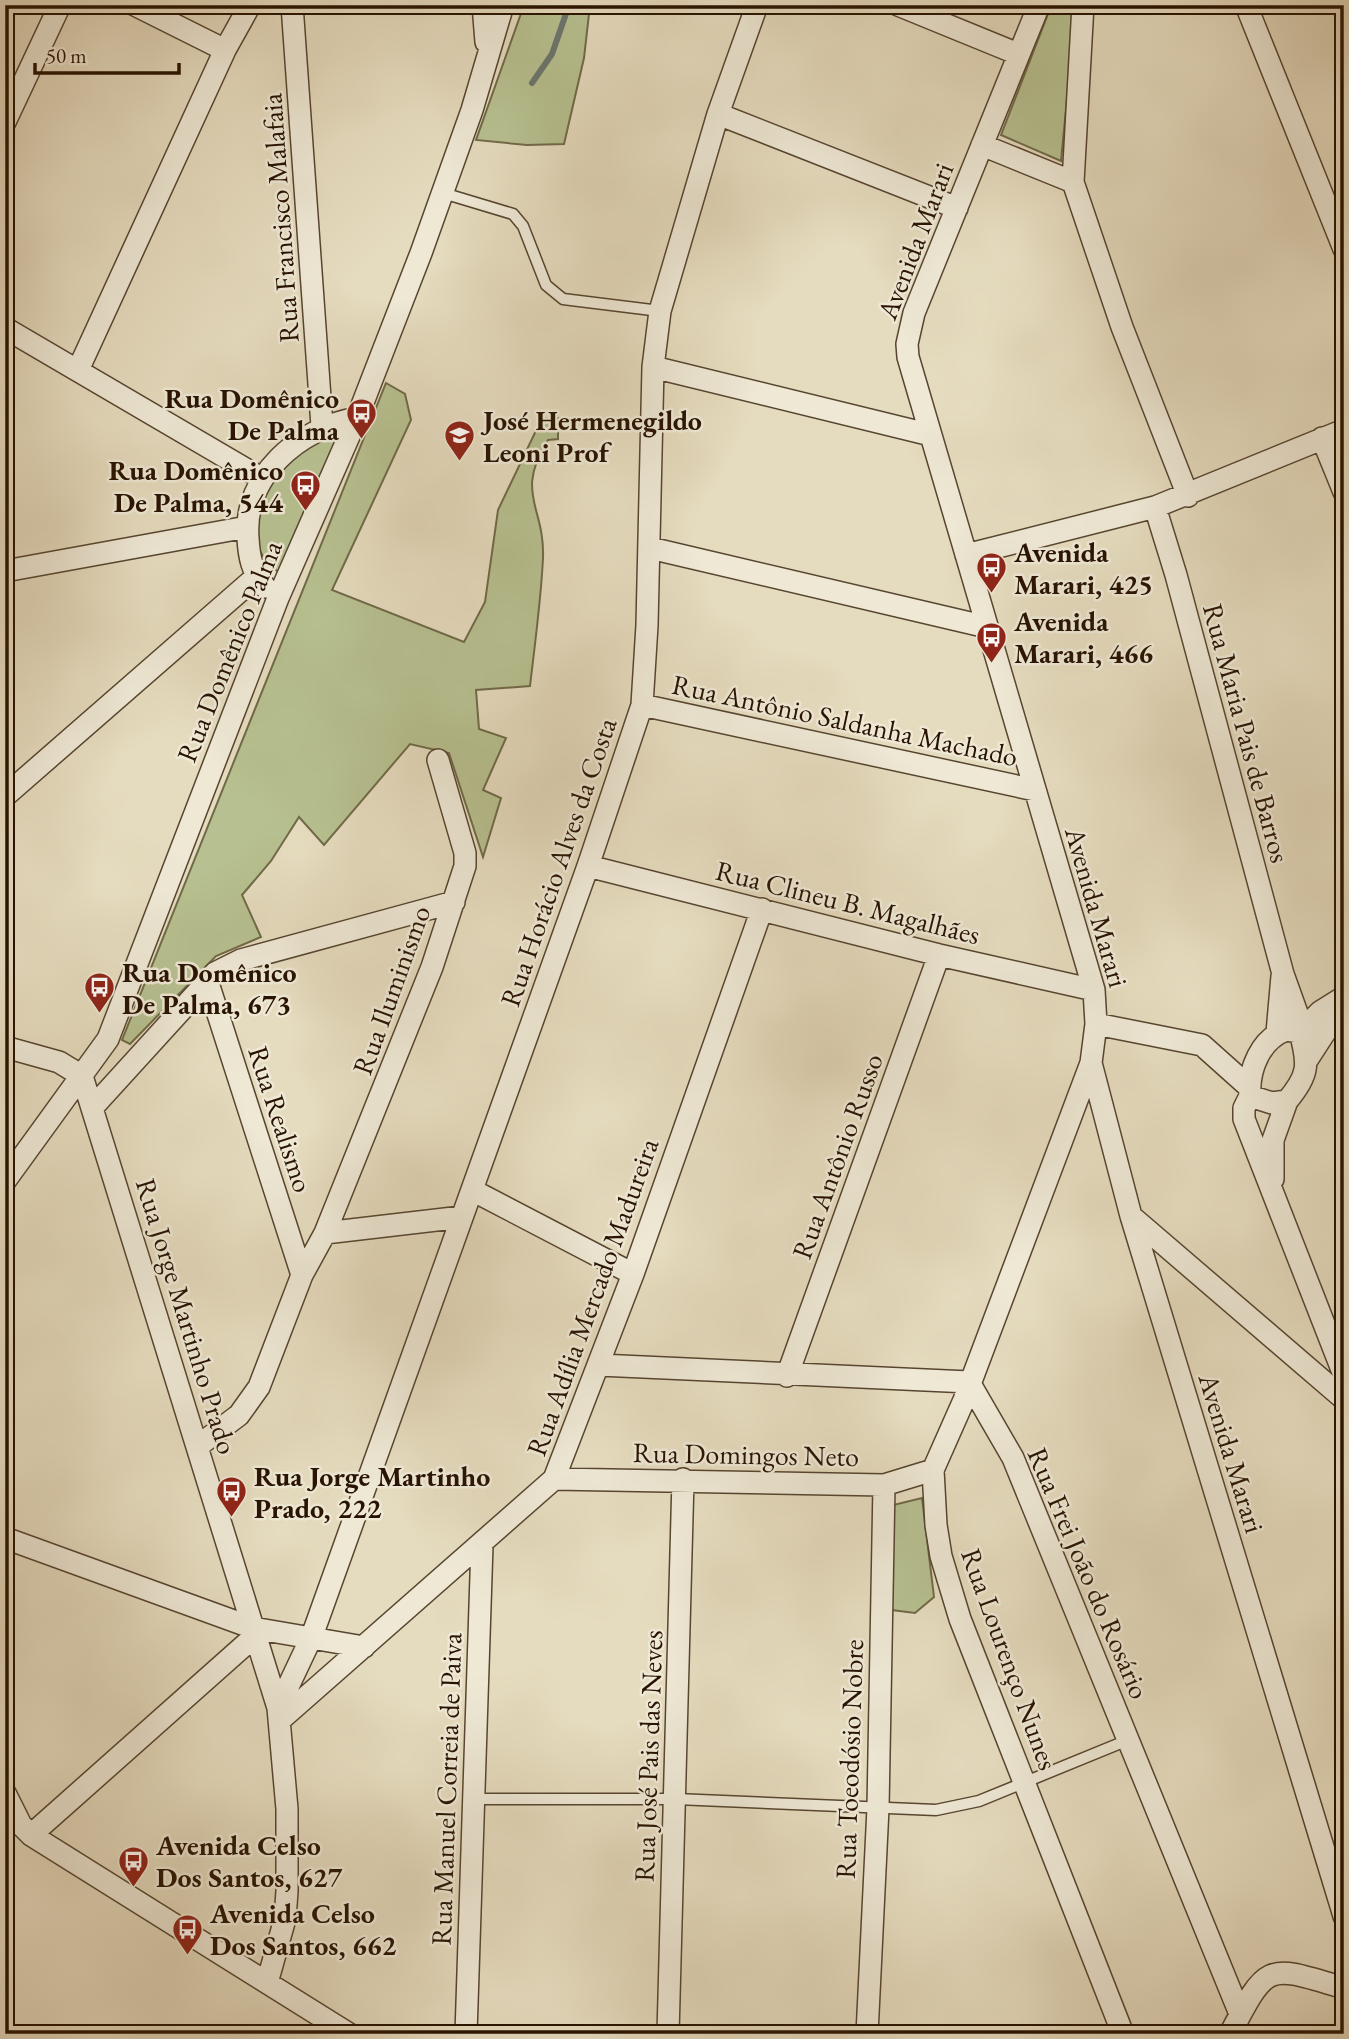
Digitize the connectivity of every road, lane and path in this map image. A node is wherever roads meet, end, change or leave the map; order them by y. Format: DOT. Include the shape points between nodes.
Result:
graph roads {
  1 [pos="60,5"];
  2 [pos="135,5"];
  3 [pos="250,5"];
  4 [pos="292,5"];
  5 [pos="483,5"];
  6 [pos="503,5"];
  7 [pos="757,5"];
  8 [pos="898,5"];
  9 [pos="1039,5"];
  10 [pos="1083,5"];
  11 [pos="1246,5"];
  12 [pos="225,50"];
  13 [pos="487,51"];
  14 [pos="1018,54"];
  15 [pos="11,94"];
  16 [pos="718,114"];
  17 [pos="5,122"];
  18 [pos="982,145"];
  19 [pos="1073,182"];
  20 [pos="443,193"];
  21 [pos="957,208"];
  22 [pos="1344,249"];
  23 [pos="660,311"];
  24 [pos="5,328"];
  25 [pos="653,368"];
  26 [pos="78,370"];
  27 [pos="357,418"];
  28 [pos="322,426"];
  29 [pos="1344,430"];
  30 [pos="931,435"];
  31 [pos="1322,438"];
  32 [pos="261,478"];
  33 [pos="1344,492"];
  34 [pos="1188,496"];
  35 [pos="1154,507"];
  36 [pos="247,527"];
  37 [pos="650,548"];
  38 [pos="966,555"];
  39 [pos="5,571"];
  40 [pos="257,577"];
  41 [pos="278,598"];
  42 [pos="988,627"];
  43 [pos="642,705"];
  44 [pos="438,760"];
  45 [pos="1035,790"];
  46 [pos="5,796"];
  47 [pos="588,866"];
  48 [pos="454,902"];
  49 [pos="762,909"];
  50 [pos="939,955"];
  51 [pos="207,980"];
  52 [pos="1094,990"];
  53 [pos="1344,997"];
  54 [pos="1344,1003"];
  55 [pos="1097,1024"];
  56 [pos="1291,1032"];
  57 [pos="5,1047"];
  58 [pos="1307,1060"];
  59 [pos="1091,1063"];
  60 [pos="82,1076"];
  61 [pos="1250,1091"];
  62 [pos="1287,1101"];
  63 [pos="93,1107"];
  64 [pos="5,1181"];
  65 [pos="472,1190"];
  66 [pos="1273,1191"];
  67 [pos="1131,1216"];
  68 [pos="462,1217"];
  69 [pos="325,1233"];
  70 [pos="633,1274"];
  71 [pos="302,1275"];
  72 [pos="599,1365"];
  73 [pos="1344,1375"];
  74 [pos="787,1376"];
  75 [pos="969,1382"];
  76 [pos="1344,1399"];
  77 [pos="198,1446"];
  78 [pos="933,1470"];
  79 [pos="554,1479"];
  80 [pos="683,1479"];
  81 [pos="884,1485"];
  82 [pos="5,1538"];
  83 [pos="482,1545"];
  84 [pos="255,1631"];
  85 [pos="312,1636"];
  86 [pos="364,1647"];
  87 [pos="279,1714"];
  88 [pos="1128,1740"];
  89 [pos="1025,1783"];
  90 [pos="5,1793"];
  91 [pos="474,1799"];
  92 [pos="676,1799"];
  93 [pos="878,1808"];
  94 [pos="19,1833"];
  95 [pos="1344,1916"];
  96 [pos="267,1983"];
  97 [pos="1344,1988"];
  98 [pos="1240,2014"];
  99 [pos="342,2032"];
  100 [pos="466,2034"];
  101 [pos="668,2034"];
  102 [pos="867,2034"];
  103 [pos="1123,2034"];
  104 [pos="1230,2034"];
  1 -- 15 [label="street"];
  2 -- 12 [label="street"];
  3 -- 12 [label="street"];
  4 -- 28 [label="street, Rua Francisco Malafaia"];
  5 -- 13 [label="street"];
  6 -- 13 [label="street, Rua Domênico Palma"];
  7 -- 16 [label="street, Rua Horácio Alves da Costa"];
  8 -- 14 [label="street"];
  9 -- 14 [label="street, Avenida Marari"];
  10 -- 19 [label="street"];
  11 -- 22 [label="street"];
  12 -- 26 [label="street"];
  13 -- 20 [label="street, Rua Domênico Palma"];
  14 -- 18 [label="street, Avenida Marari"];
  15 -- 17 [label="street"];
  16 -- 21 [label="street"];
  16 -- 23 [label="street, Rua Horácio Alves da Costa"];
  18 -- 19 [label="street"];
  18 -- 21 [label="street, Avenida Marari"];
  19 -- 34 [label="street" via="1122,327"];
  20 -- 23 [label="lane" via="513,214 523,226 546,285 563,299"];
  20 -- 27 [label="street, Rua Domênico Palma"];
  21 -- 30 [label="street, Avenida Marari" via="914,313 907,344"];
  23 -- 25 [label="street, Rua Horácio Alves da Costa"];
  24 -- 26 [label="street"];
  25 -- 30 [label="street"];
  25 -- 37 [label="street, Rua Horácio Alves da Costa"];
  26 -- 32 [label="street"];
  27 -- 28 [label="street"];
  27 -- 41 [label="street, Rua Domênico Palma"];
  28 -- 32 [label="street"];
  29 -- 31 [label="street"];
  30 -- 38 [label="street, Avenida Marari"];
  31 -- 33 [label="street"];
  31 -- 34 [label="street"];
  32 -- 36 [label="street"];
  34 -- 35 [label="street"];
  35 -- 38 [label="street"];
  35 -- 56 [label="street, Rua Maria Pais de Barros" via="1283,974"];
  36 -- 39 [label="street"];
  36 -- 40 [label="street"];
  37 -- 42 [label="street"];
  37 -- 43 [label="street, Rua Horácio Alves da Costa"];
  38 -- 42 [label="street, Avenida Marari"];
  40 -- 41 [label="street"];
  40 -- 46 [label="street"];
  41 -- 60 [label="street, Rua Domênico Palma" via="108,1039"];
  42 -- 45 [label="street, Avenida Marari"];
  43 -- 45 [label="street, Rua Antônio Saldanha Machado"];
  43 -- 47 [label="street, Rua Horácio Alves da Costa"];
  44 -- 48 [label="street, Rua Iluminismo" via="465,853"];
  45 -- 52 [label="street, Avenida Marari"];
  47 -- 49 [label="street, Rua Clineu B. Magalhães"];
  47 -- 65 [label="street, Rua Horácio Alves da Costa"];
  48 -- 51 [label="street" via="241,960"];
  48 -- 69 [label="street, Rua Iluminismo" via="406,1036"];
  49 -- 50 [label="street, Rua Clineu B. Magalhães"];
  49 -- 70 [label="street, Rua Adília Mercado Madureira"];
  50 -- 52 [label="street, Rua Clineu B. Magalhães"];
  50 -- 74 [label="street, Rua Antônio Russo"];
  51 -- 63 [label="street"];
  51 -- 71 [label="street, Rua Realismo"];
  52 -- 55 [label="street, Avenida Marari"];
  53 -- 56 [label="street"];
  54 -- 58 [label="street"];
  55 -- 59 [label="street, Avenida Marari"];
  55 -- 61 [label="street" via="1202,1045"];
  56 -- 58 [label="street"];
  56 -- 61 [label="street" via="1262,1045"];
  57 -- 60 [label="street" via="59,1062"];
  58 -- 62 [label="street" via="1303,1082"];
  59 -- 67 [label="street, Avenida Marari"];
  59 -- 75 [label="street, Rua Lourenço Nunes"];
  60 -- 63 [label="street, Rua Jorge Martinho Prado"];
  60 -- 64 [label="street"];
  61 -- 62 [label="street" via="1256,1101"];
  61 -- 66 [label="street" via="1244,1119"];
  62 -- 66 [label="street" via="1273,1139"];
  63 -- 77 [label="street, Rua Jorge Martinho Prado"];
  65 -- 68 [label="street, Rua Horácio Alves da Costa"];
  65 -- 70 [label="street"];
  66 -- 73 [label="street"];
  67 -- 76 [label="street"];
  67 -- 95 [label="street, Avenida Marari"];
  68 -- 69 [label="street"];
  68 -- 85 [label="street, Rua Horácio Alves da Costa"];
  69 -- 71 [label="street, Rua Iluminismo"];
  70 -- 72 [label="street, Rua Adília Mercado Madureira"];
  71 -- 77 [label="street, Rua Iluminismo" via="259,1387 239,1415"];
  72 -- 74 [label="street"];
  72 -- 79 [label="street, Rua Adília Mercado Madureira"];
  74 -- 75 [label="street"];
  75 -- 78 [label="street, Rua Lourenço Nunes"];
  75 -- 88 [label="street, Rua Frei João do Rosário" via="1013,1458"];
  77 -- 84 [label="street, Rua Jorge Martinho Prado"];
  78 -- 81 [label="street, Rua Domingos Neto"];
  78 -- 89 [label="street, Rua Lourenço Nunes" via="941,1556 960,1619"];
  79 -- 80 [label="street, Rua Domingos Neto"];
  79 -- 83 [label="street, Rua Adília Mercado Madureira"];
  80 -- 81 [label="street, Rua Domingos Neto"];
  80 -- 92 [label="street, Rua José Pais das Neves"];
  81 -- 93 [label="street, Rua Toeodósio Nobre"];
  82 -- 84 [label="street"];
  83 -- 86 [label="street, Rua Adília Mercado Madureira"];
  83 -- 91 [label="street, Rua Manuel Correia de Paiva"];
  84 -- 85 [label="street"];
  84 -- 87 [label="street, Rua Jorge Martinho Prado"];
  84 -- 94 [label="street"];
  85 -- 86 [label="street"];
  85 -- 87 [label="street, Rua Horácio Alves da Costa"];
  86 -- 87 [label="street, Rua Adília Mercado Madureira"];
  87 -- 96 [label="street, Rua Jorge Martinho Prado" via="287,1809 287,1891 285,1919"];
  88 -- 89 [label="lane"];
  88 -- 98 [label="street, Rua Frei João do Rosário"];
  89 -- 93 [label="lane" via="953,1808"];
  89 -- 103 [label="street, Rua Lourenço Nunes"];
  90 -- 94 [label="street"];
  91 -- 92 [label="lane"];
  91 -- 100 [label="street, Rua Manuel Correia de Paiva"];
  92 -- 93 [label="lane"];
  92 -- 101 [label="street, Rua José Pais das Neves"];
  93 -- 102 [label="street, Rua Toeodósio Nobre"];
  94 -- 96 [label="street"];
  96 -- 99 [label="street"];
  97 -- 98 [label="street" via="1272,1973 1253,1989"];
  98 -- 104 [label="street"];
}
